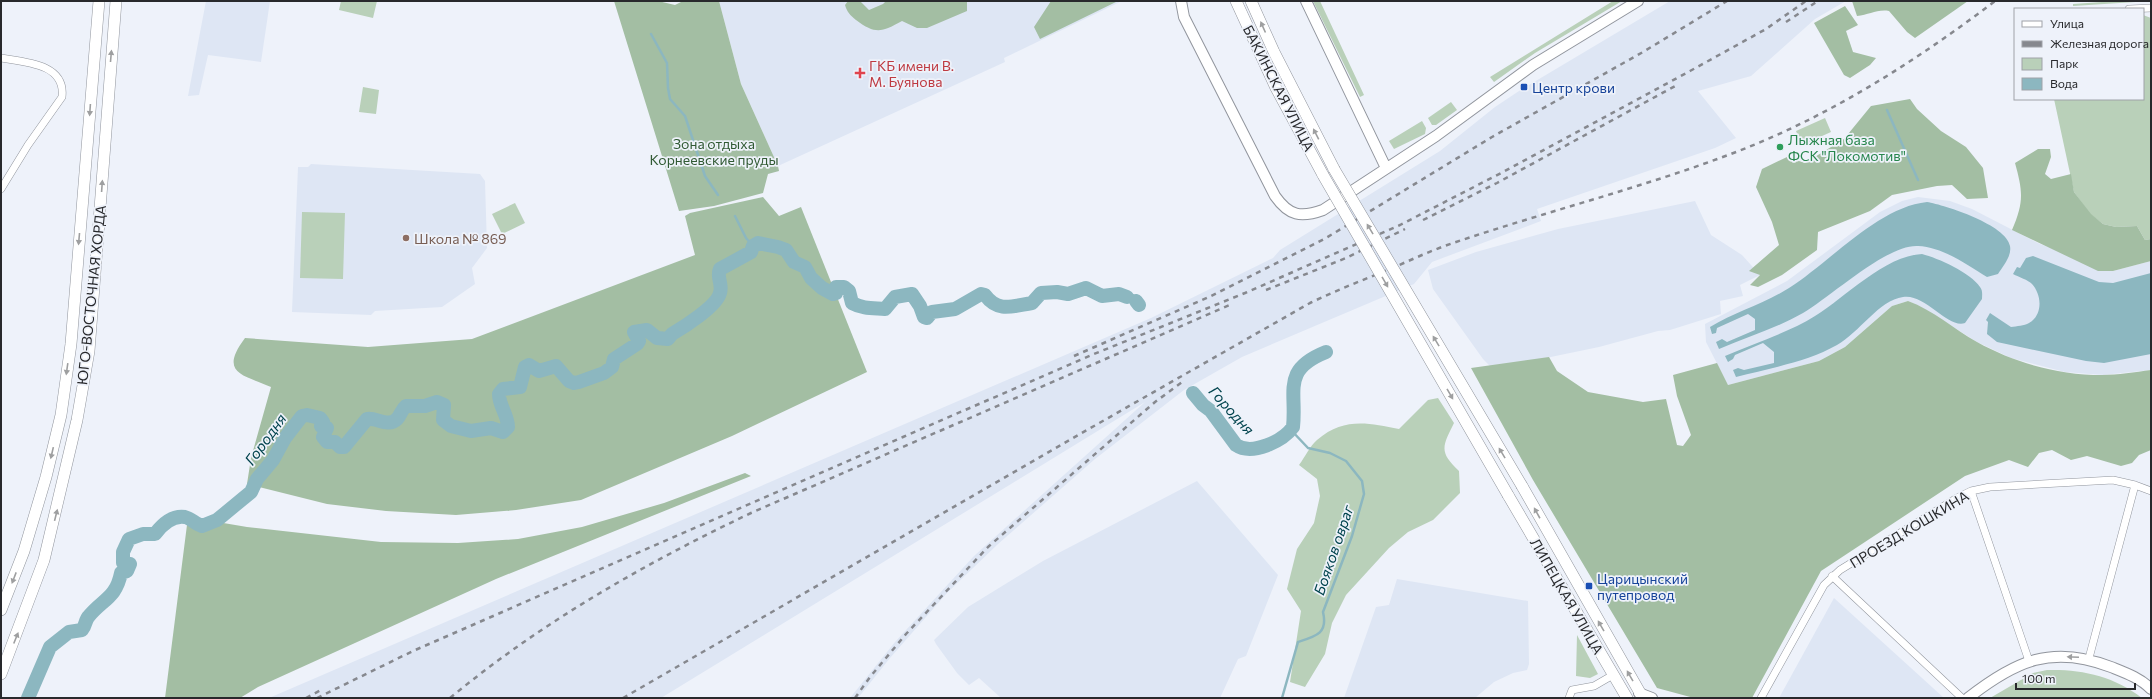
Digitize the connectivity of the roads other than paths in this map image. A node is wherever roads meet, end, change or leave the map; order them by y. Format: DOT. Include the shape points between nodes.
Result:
graph roads {
  1 [pos="99,1"];
  2 [pos="116,1"];
  3 [pos="1181,1"];
  4 [pos="1236,1"];
  5 [pos="1251,1"];
  6 [pos="1306,1"];
  7 [pos="1638,1"];
  8 [pos="1,58"];
  9 [pos="1386,168"];
  10 [pos="1,189"];
  11 [pos="2134,485"];
  12 [pos="1522,486"];
  13 [pos="1971,491"];
  14 [pos="2151,491"];
  15 [pos="1508,495"];
  16 [pos="1832,576"];
  17 [pos="1,610"];
  18 [pos="2089,658"];
  19 [pos="2029,660"];
  20 [pos="1,674"];
  21 [pos="1613,675"];
  22 [pos="2150,686"];
  23 [pos="1641,695"];
  24 [pos="1569,698"];
  25 [pos="1627,698"];
  26 [pos="1652,698"];
  27 [pos="1761,698"];
  28 [pos="1962,698"];
  29 [pos="1968,698"];
  1 -- 17 [label="main road, ЮГО-ВОСТОЧНАЯ ХОРДА, one-way" via="71,344 60,415 44,484 24,552"];
  20 -- 2 [label="main road, ЮГО-ВОСТОЧНАЯ ХОРДА, one-way" via="44,560 77,420 88,351"];
  3 -- 9 [label="main road" via="1184,17 1271,189 1289,212 1310,215 1323,210"];
  4 -- 15 [label="main road, БАКИНСКАЯ УЛИЦА, one-way, bridge" via="1276,88 1323,176"];
  12 -- 5 [label="main road, БАКИНСКАЯ УЛИЦА, one-way, bridge" via="1334,169"];
  6 -- 9 [label="main road"];
  7 -- 9 [label="main road" via="1538,61 1436,136"];
  8 -- 10 [label="street" via="50,69 57,74 63,90 62,97"];
  11 -- 13 [label="street, ПРОЕЗД КОШКИНА" via="2113,480 1990,487"];
  11 -- 14 [label="street, ПРОЕЗД КОШКИНА"];
  11 -- 18 [label="street"];
  23 -- 12 [label="main road, ЛИПЕЦКАЯ УЛИЦА, one-way"];
  13 -- 16 [label="street, ПРОЕЗД КОШКИНА" via="1950,501"];
  13 -- 19 [label="street"];
  15 -- 21 [label="main road, ЛИПЕЦКАЯ УЛИЦА"];
  16 -- 27 [label="street, ПРОЕЗД КОШКИНА" via="1824,585"];
  16 -- 28 [label="street"];
  18 -- 19 [label="main road, one-way" via="2046,657"];
  18 -- 22 [label="main road" via="2131,675"];
  19 -- 29 [label="main road"];
  21 -- 24 [label="street" via="1594,686 1572,690"];
  21 -- 25 [label="main road, ЛИПЕЦКАЯ УЛИЦА"];
  23 -- 26 [label="main road"];
}
